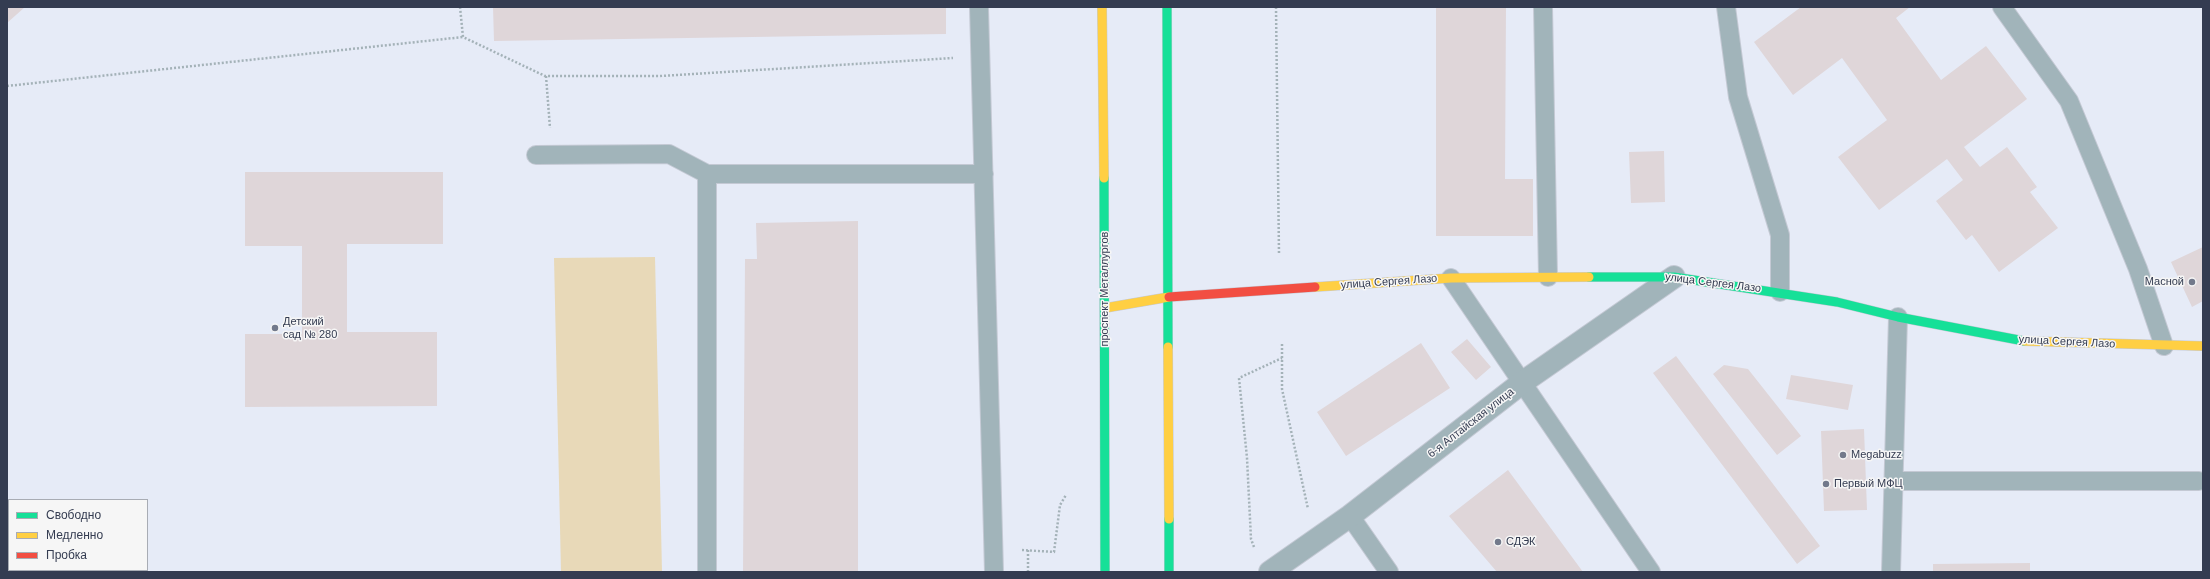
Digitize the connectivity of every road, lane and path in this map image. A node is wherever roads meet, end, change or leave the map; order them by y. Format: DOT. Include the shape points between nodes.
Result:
graph roads {
  1 [pos="460,7"];
  2 [pos="979,7"];
  3 [pos="1102,7"];
  4 [pos="1167,7"];
  5 [pos="1276,7"];
  6 [pos="1543,7"];
  7 [pos="1726,7"];
  8 [pos="2002,7"];
  9 [pos="462,36"];
  10 [pos="980,56"];
  11 [pos="546,76"];
  12 [pos="7,86"];
  13 [pos="544,155"];
  14 [pos="707,174"];
  15 [pos="984,174"];
  16 [pos="1279,254"];
  17 [pos="1548,277"];
  18 [pos="1674,277"];
  19 [pos="1451,278"];
  20 [pos="1780,292"];
  21 [pos="1170,297"];
  22 [pos="1105,308"];
  23 [pos="1898,317"];
  24 [pos="1282,344"];
  25 [pos="2164,346"];
  26 [pos="2203,346"];
  27 [pos="1282,358"];
  28 [pos="1523,382"];
  29 [pos="1895,481"];
  30 [pos="2199,481"];
  31 [pos="1066,495"];
  32 [pos="1350,516"];
  33 [pos="1314,540"];
  34 [pos="1028,550"];
  35 [pos="995,552"];
  36 [pos="1256,552"];
  37 [pos="706,572"];
  38 [pos="994,572"];
  39 [pos="1028,572"];
  40 [pos="1105,572"];
  41 [pos="1169,572"];
  42 [pos="1270,572"];
  43 [pos="1389,572"];
  44 [pos="1651,572"];
  45 [pos="1891,572"];
  1 -- 9 [label="path"];
  2 -- 10 [label="lane"];
  3 -- 22 [label="main road, проспект Металлургов"];
  4 -- 21 [label="main road"];
  5 -- 16 [label="path"];
  6 -- 17 [label="lane"];
  7 -- 20 [label="lane" via="1738,97 1780,235"];
  8 -- 25 [label="lane" via="2069,101 2138,269"];
  9 -- 11 [label="path"];
  9 -- 12 [label="path"];
  10 -- 11 [label="path" via="660,76"];
  10 -- 15 [label="lane"];
  11 -- 13 [label="path"];
  13 -- 14 [label="lane" via="669,154"];
  14 -- 15 [label="lane"];
  14 -- 37 [label="lane"];
  15 -- 35 [label="lane"];
  17 -- 18 [label="main road, улица Сергея Лазо"];
  17 -- 19 [label="main road, улица Сергея Лазо"];
  18 -- 20 [label="main road, улица Сергея Лазо"];
  18 -- 28 [label="street, 6-я Алтайская улица"];
  19 -- 21 [label="main road, улица Сергея Лазо"];
  19 -- 28 [label="lane"];
  20 -- 23 [label="main road, улица Сергея Лазо" via="1837,302"];
  21 -- 22 [label="main road, улица Сергея Лазо"];
  21 -- 41 [label="main road"];
  22 -- 40 [label="main road, проспект Металлургов"];
  23 -- 25 [label="main road, улица Сергея Лазо" via="2021,341"];
  23 -- 29 [label="lane"];
  24 -- 27 [label="path"];
  25 -- 26 [label="main road, улица Сергея Лазо"];
  27 -- 33 [label="path" via="1282,389"];
  27 -- 36 [label="path" via="1239,378 1251,538"];
  28 -- 32 [label="street, 6-я Алтайская улица"];
  28 -- 44 [label="lane"];
  29 -- 30 [label="lane"];
  29 -- 45 [label="lane"];
  31 -- 34 [label="path" via="1060,505 1054,552"];
  32 -- 33 [label="street, 6-я Алтайская улица"];
  32 -- 43 [label="lane"];
  33 -- 42 [label="street, 6-я Алтайская улица"];
  34 -- 35 [label="path"];
  34 -- 39 [label="path"];
  35 -- 38 [label="lane"];
}
